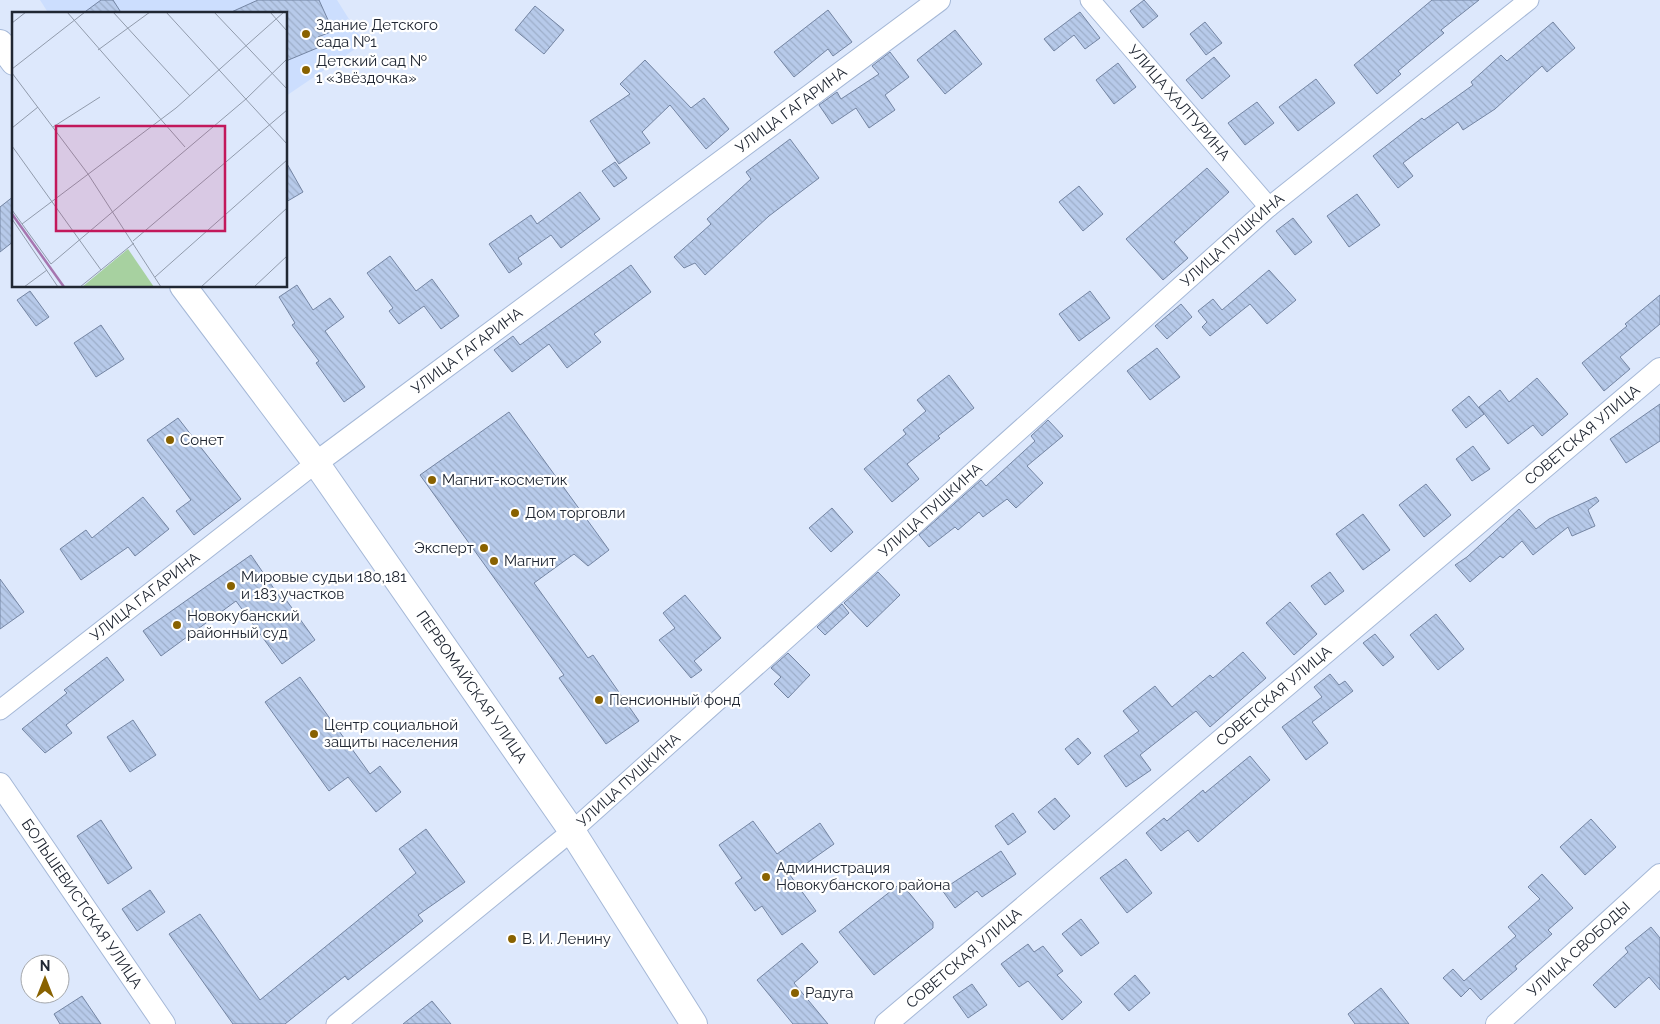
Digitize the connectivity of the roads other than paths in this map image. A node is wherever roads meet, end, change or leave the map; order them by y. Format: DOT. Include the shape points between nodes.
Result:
graph roads {
  1 [pos="939,0"];
  2 [pos="1090,0"];
  3 [pos="1529,0"];
  4 [pos="0,43"];
  5 [pos="12,59"];
  6 [pos="1269,206"];
  7 [pos="185,288"];
  8 [pos="1660,369"];
  9 [pos="316,462"];
  10 [pos="0,710"];
  11 [pos="0,784"];
  12 [pos="572,831"];
  13 [pos="1660,875"];
  14 [pos="164,1024"];
  15 [pos="336,1024"];
  16 [pos="694,1024"];
  17 [pos="886,1024"];
  18 [pos="1497,1024"];
  1 -- 9 [label="street, УЛИЦА ГАГАРИНА"];
  2 -- 6 [label="street, УЛИЦА ХАЛТУРИНА"];
  3 -- 6 [label="street, УЛИЦА ПУШКИНА"];
  4 -- 5 [label="main road"];
  6 -- 12 [label="street, УЛИЦА ПУШКИНА"];
  7 -- 9 [label="main road, ПЕРВОМАЙСКАЯ УЛИЦА"];
  8 -- 17 [label="street, СОВЕТСКАЯ УЛИЦА"];
  9 -- 10 [label="street, УЛИЦА ГАГАРИНА"];
  9 -- 12 [label="main road, ПЕРВОМАЙСКАЯ УЛИЦА"];
  11 -- 14 [label="street, БОЛЬШЕВИСТСКАЯ УЛИЦА"];
  12 -- 15 [label="street, УЛИЦА ПУШКИНА"];
  12 -- 16 [label="main road, ПЕРВОМАЙСКАЯ УЛИЦА"];
  13 -- 18 [label="street, УЛИЦА СВОБОДЫ"];
}
